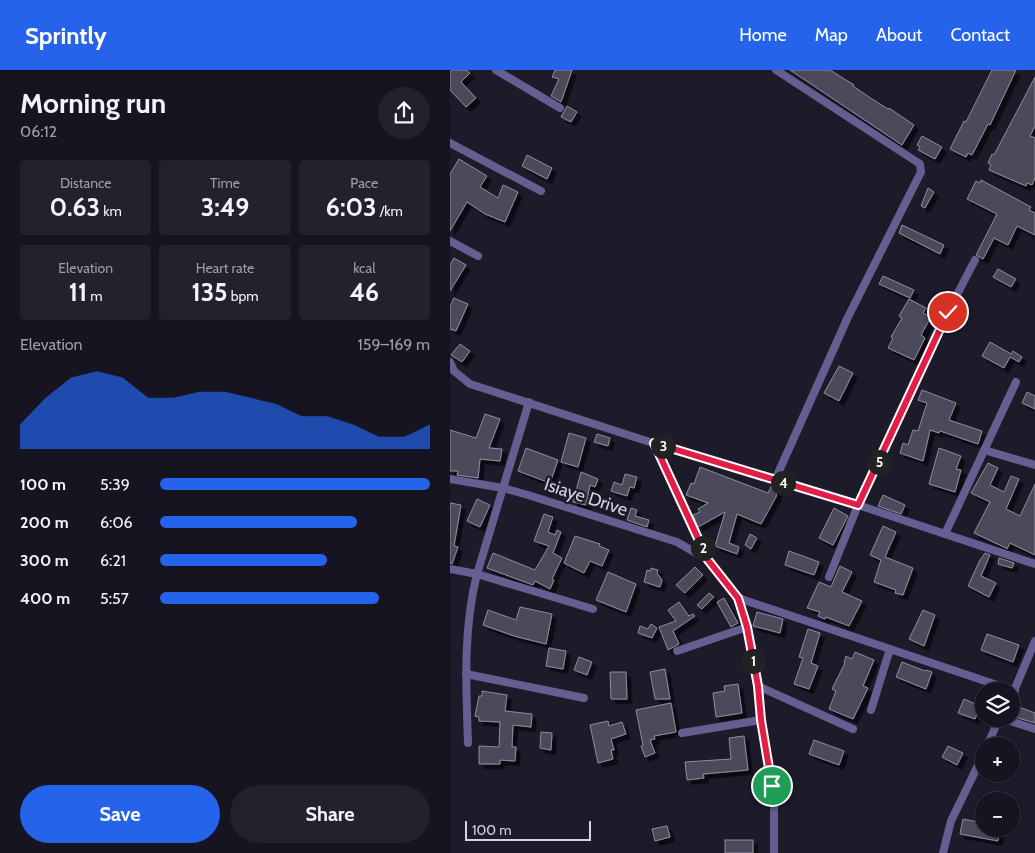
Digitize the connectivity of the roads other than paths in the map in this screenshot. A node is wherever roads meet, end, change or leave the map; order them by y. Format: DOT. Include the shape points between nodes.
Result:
graph roads {
  1 [pos="496,70"];
  2 [pos="776,70"];
  3 [pos="560,108"];
  4 [pos="450,142"];
  5 [pos="542,191"];
  6 [pos="450,241"];
  7 [pos="478,256"];
  8 [pos="975,260"];
  9 [pos="450,362"];
  10 [pos="1016,382"];
  11 [pos="529,402"];
  12 [pos="654,443"];
  13 [pos="984,450"];
  14 [pos="1035,465"];
  15 [pos="450,479"];
  16 [pos="776,480"];
  17 [pos="503,488"];
  18 [pos="858,505"];
  19 [pos="946,534"];
  20 [pos="708,560"];
  21 [pos="1035,564"];
  22 [pos="450,569"];
  23 [pos="476,574"];
  24 [pos="829,577"];
  25 [pos="738,598"];
  26 [pos="594,609"];
  27 [pos="747,627"];
  28 [pos="1035,641"];
  29 [pos="890,649"];
  30 [pos="677,651"];
  31 [pos="466,674"];
  32 [pos="978,682"];
  33 [pos="1018,682"];
  34 [pos="758,686"];
  35 [pos="584,698"];
  36 [pos="871,710"];
  37 [pos="761,720"];
  38 [pos="1020,724"];
  39 [pos="853,729"];
  40 [pos="1035,729"];
  41 [pos="682,734"];
  42 [pos="468,743"];
  43 [pos="975,772"];
  44 [pos="774,853"];
  45 [pos="943,853"];
  1 -- 3 [label="street"];
  2 -- 16 [label="street" via="920,164 921,172 848,318"];
  4 -- 5 [label="street"];
  6 -- 7 [label="street"];
  8 -- 18 [label="street"];
  9 -- 11 [label="street" via="454,371 470,384"];
  10 -- 13 [label="street"];
  11 -- 12 [label="street"];
  11 -- 17 [label="street"];
  12 -- 16 [label="street"];
  12 -- 20 [label="street"];
  13 -- 14 [label="street"];
  13 -- 19 [label="street"];
  15 -- 17 [label="street, Isiaye Drive"];
  16 -- 18 [label="street"];
  17 -- 20 [label="street, Isiaye Drive" via="677,542"];
  17 -- 23 [label="street"];
  18 -- 19 [label="street"];
  18 -- 24 [label="street"];
  19 -- 21 [label="street"];
  20 -- 25 [label="street"];
  22 -- 23 [label="street"];
  23 -- 26 [label="street"];
  23 -- 31 [label="street" via="470,602"];
  25 -- 27 [label="street"];
  25 -- 29 [label="street"];
  27 -- 30 [label="street"];
  27 -- 34 [label="street"];
  28 -- 33 [label="street"];
  29 -- 32 [label="street"];
  29 -- 36 [label="street"];
  31 -- 35 [label="street"];
  31 -- 42 [label="street"];
  34 -- 37 [label="street"];
  34 -- 39 [label="street"];
  37 -- 41 [label="street"];
  37 -- 44 [label="street" via="774,800"];
  38 -- 40 [label="street"];
  43 -- 45 [label="street" via="951,821"];
}
